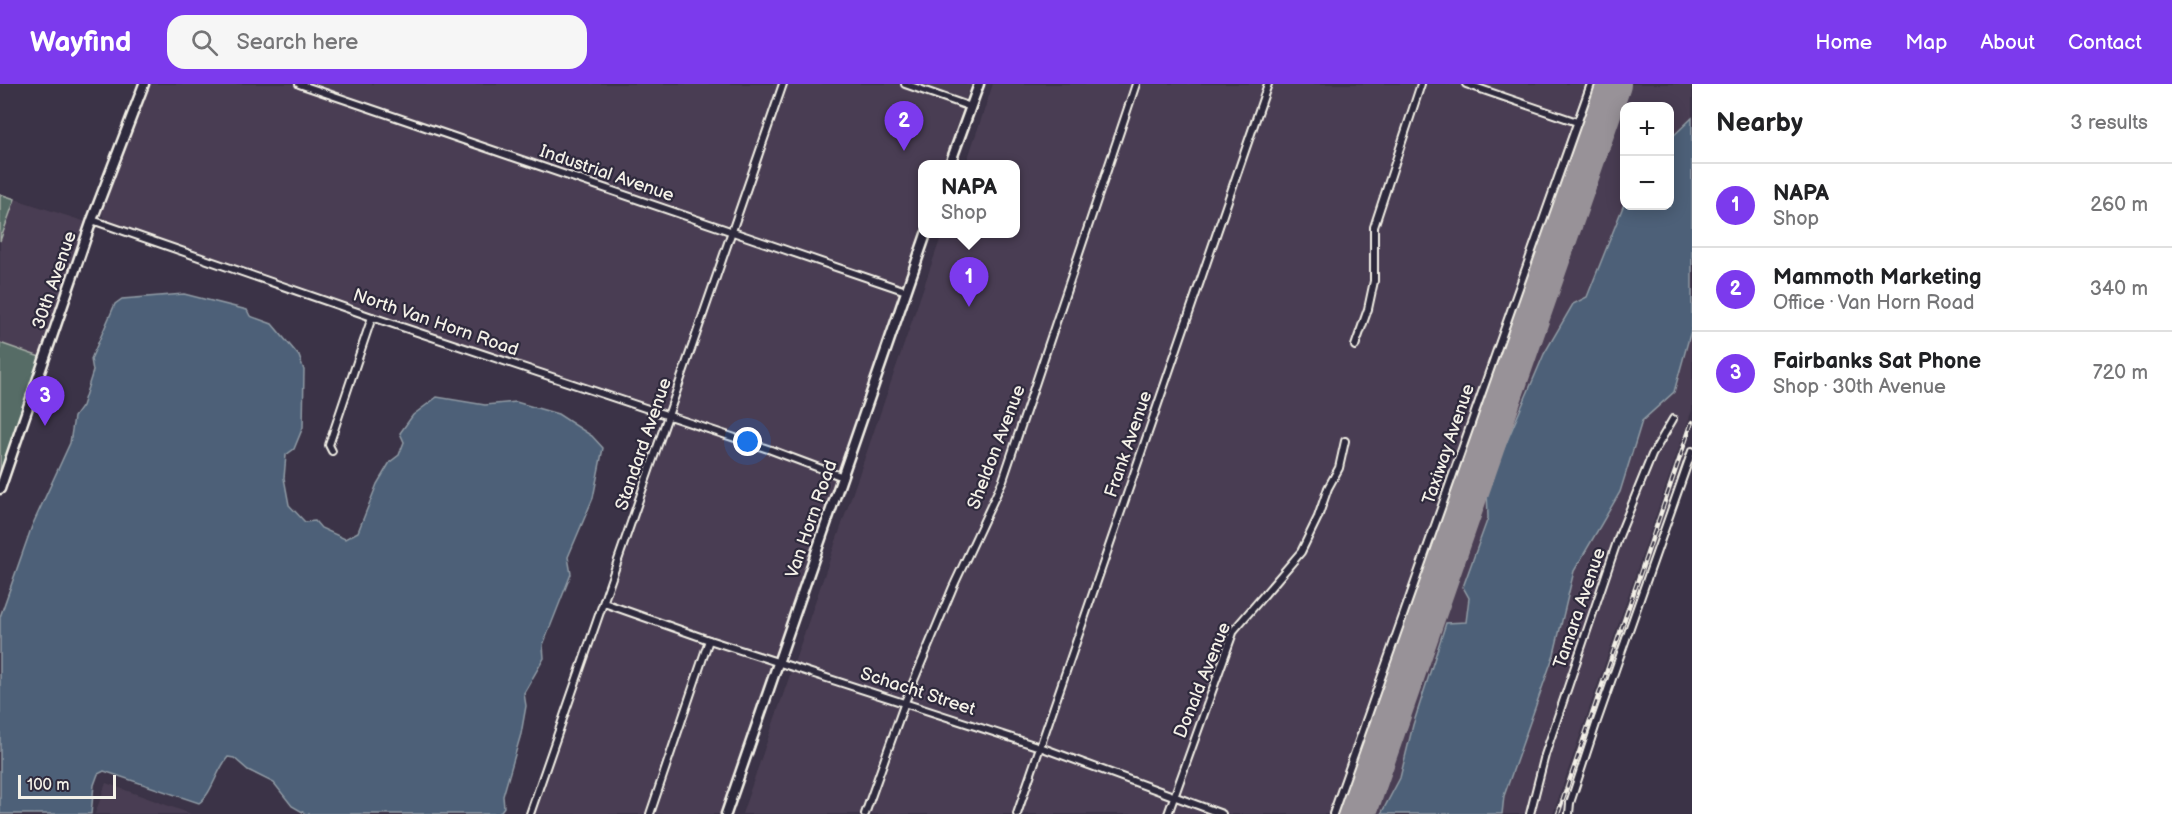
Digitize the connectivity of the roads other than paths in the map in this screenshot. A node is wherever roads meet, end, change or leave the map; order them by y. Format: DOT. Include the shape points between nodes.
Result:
graph roads {
  1 [pos="144,84"];
  2 [pos="298,84"];
  3 [pos="783,84"];
  4 [pos="905,84"];
  5 [pos="979,84"];
  6 [pos="1137,84"];
  7 [pos="1268,84"];
  8 [pos="1421,84"];
  9 [pos="1466,84"];
  10 [pos="1591,84"];
  11 [pos="970,107"];
  12 [pos="1577,122"];
  13 [pos="952,160"];
  14 [pos="92,220"];
  15 [pos="733,232"];
  16 [pos="925,238"];
  17 [pos="906,291"];
  18 [pos="372,317"];
  19 [pos="1355,346"];
  20 [pos="668,416"];
  21 [pos="1673,419"];
  22 [pos="1345,441"];
  23 [pos="332,451"];
  24 [pos="1692,451"];
  25 [pos="843,477"];
  26 [pos="0,489"];
  27 [pos="604,603"];
  28 [pos="709,640"];
  29 [pos="779,663"];
  30 [pos="905,702"];
  31 [pos="1040,747"];
  32 [pos="1174,798"];
  33 [pos="530,814"];
  34 [pos="650,814"];
  35 [pos="726,814"];
  36 [pos="865,814"];
  37 [pos="1017,814"];
  38 [pos="1168,814"];
  39 [pos="1222,814"];
  40 [pos="1333,814"];
  41 [pos="1530,814"];
  42 [pos="1569,814"];
  1 -- 14 [label="main road, 30th Avenue"];
  2 -- 15 [label="street, Industrial Avenue"];
  3 -- 15 [label="street, Standard Avenue"];
  4 -- 11 [label="street"];
  5 -- 11 [label="main road"];
  6 -- 30 [label="street, Sheldon Avenue" via="1003,480"];
  7 -- 31 [label="street, Frank Avenue"];
  8 -- 19 [label="street" via="1374,227 1374,281"];
  9 -- 12 [label="street"];
  10 -- 12 [label="street, Taxiway Avenue"];
  11 -- 13 [label="main road"];
  12 -- 40 [label="street, Taxiway Avenue"];
  14 -- 18 [label="street, North Van Horn Road"];
  14 -- 26 [label="main road, 30th Avenue"];
  15 -- 17 [label="street, Industrial Avenue"];
  15 -- 20 [label="street, Standard Avenue"];
  16 -- 17 [label="main road, Van Horn Road"];
  17 -- 25 [label="main road, Van Horn Road"];
  18 -- 20 [label="street, North Van Horn Road"];
  18 -- 23 [label="street" via="329,445"];
  20 -- 25 [label="street, North Van Horn Road"];
  20 -- 27 [label="street, Standard Avenue"];
  21 -- 41 [label="street, Tamara Avenue" via="1652,455 1620,536 1545,755"];
  22 -- 32 [label="street, Donald Avenue" via="1339,468 1301,552 1234,630"];
  24 -- 42 [label="street" via="1596,724"];
  25 -- 29 [label="main road, Van Horn Road"];
  27 -- 28 [label="street, Schacht Street"];
  27 -- 33 [label="street, Standard Avenue"];
  28 -- 29 [label="street, Schacht Street"];
  28 -- 34 [label="street"];
  29 -- 30 [label="street, Schacht Street"];
  29 -- 35 [label="main road, Van Horn Road"];
  30 -- 31 [label="street, Schacht Street"];
  30 -- 36 [label="street, Sheldon Avenue"];
  31 -- 32 [label="street, Schacht Street"];
  31 -- 37 [label="street, Frank Avenue"];
  32 -- 38 [label="street, Donald Avenue"];
  32 -- 39 [label="street, Schacht Street"];
}
